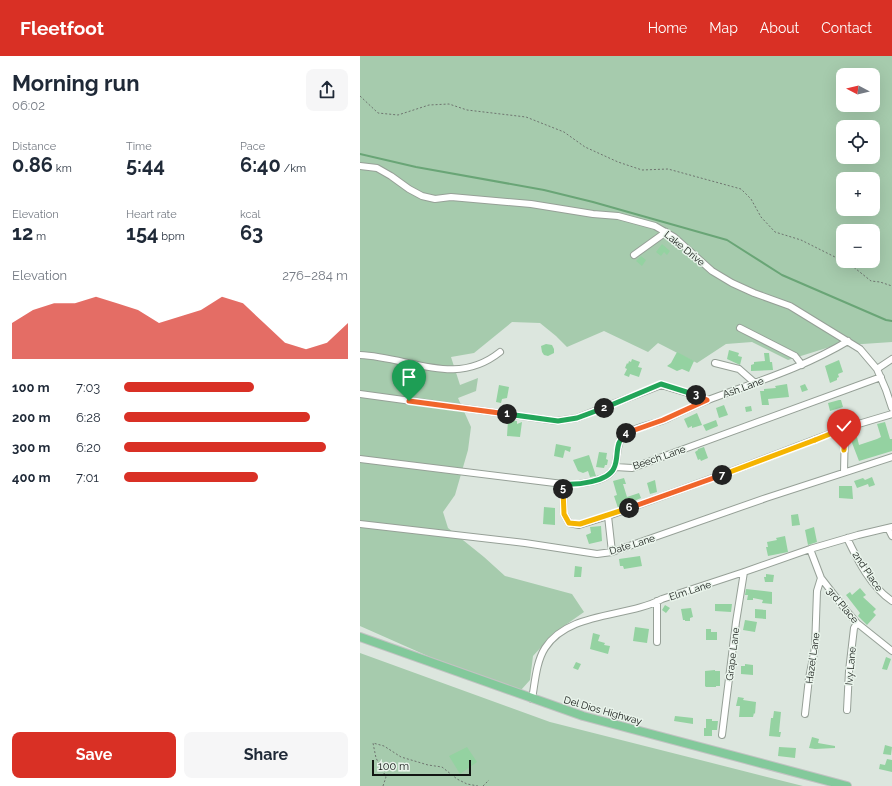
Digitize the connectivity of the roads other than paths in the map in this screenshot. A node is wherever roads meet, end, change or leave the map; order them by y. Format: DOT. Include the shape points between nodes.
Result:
graph roads {
  1 [pos="360,166"];
  2 [pos="666,232"];
  3 [pos="634,255"];
  4 [pos="740,328"];
  5 [pos="848,341"];
  6 [pos="500,352"];
  7 [pos="360,355"];
  8 [pos="892,359"];
  9 [pos="715,363"];
  10 [pos="802,365"];
  11 [pos="877,369"];
  12 [pos="881,377"];
  13 [pos="755,383"];
  14 [pos="360,394"];
  15 [pos="707,400"];
  16 [pos="892,408"];
  17 [pos="892,414"];
  18 [pos="845,428"];
  19 [pos="892,456"];
  20 [pos="360,459"];
  21 [pos="615,467"];
  22 [pos="844,472"];
  23 [pos="563,484"];
  24 [pos="608,516"];
  25 [pos="360,524"];
  26 [pos="890,528"];
  27 [pos="892,536"];
  28 [pos="847,538"];
  29 [pos="810,549"];
  30 [pos="612,552"];
  31 [pos="744,572"];
  32 [pos="821,578"];
  33 [pos="657,601"];
  34 [pos="892,601"];
  35 [pos="857,623"];
  36 [pos="360,637"];
  37 [pos="657,642"];
  38 [pos="892,650"];
  39 [pos="532,699"];
  40 [pos="847,710"];
  41 [pos="805,714"];
  42 [pos="722,735"];
  43 [pos="847,786"];
  1 -- 2 [label="street, Lake Drive" via="378,168 409,190 435,199 451,197 517,202 618,216 655,226"];
  2 -- 3 [label="street"];
  2 -- 5 [label="street, Lake Drive" via="732,283 790,306"];
  4 -- 10 [label="street" via="795,356"];
  5 -- 10 [label="street, Ash Lane"];
  5 -- 11 [label="street, Lake Drive" via="860,349"];
  6 -- 7 [label="street" via="484,363 451,370"];
  8 -- 11 [label="street"];
  9 -- 13 [label="street" via="739,369"];
  10 -- 13 [label="street, Ash Lane"];
  11 -- 12 [label="street, Lake Drive"];
  12 -- 16 [label="street, Lake Drive"];
  12 -- 21 [label="street, Beech Lane" via="632,468"];
  13 -- 15 [label="street, Ash Lane"];
  14 -- 15 [label="street" via="558,421 577,418 661,384"];
  15 -- 21 [label="street, Ash Lane" via="626,433 619,443"];
  17 -- 18 [label="street"];
  18 -- 22 [label="street"];
  18 -- 24 [label="street"];
  19 -- 22 [label="street, Date Lane"];
  20 -- 23 [label="street"];
  21 -- 23 [label="street" via="611,473 598,480 572,485"];
  22 -- 30 [label="street, Date Lane"];
  23 -- 24 [label="street" via="564,514 569,523 580,524"];
  24 -- 30 [label="street"];
  25 -- 30 [label="street, Date Lane" via="596,554"];
  26 -- 27 [label="street"];
  26 -- 28 [label="street, Elm Lane"];
  28 -- 29 [label="street, Elm Lane"];
  28 -- 34 [label="street, 2nd Place" via="875,586"];
  29 -- 31 [label="street, Elm Lane"];
  29 -- 32 [label="street, 3rd Place"];
  31 -- 33 [label="street, Elm Lane"];
  31 -- 42 [label="street, Grape Lane"];
  32 -- 35 [label="street, 3rd Place"];
  32 -- 41 [label="street, Hazel Lane" via="815,648"];
  33 -- 37 [label="street"];
  33 -- 39 [label="street, Elm Lane" via="572,626 558,634 545,649 539,664"];
  35 -- 38 [label="street, 3rd Place"];
  35 -- 40 [label="street, Ivy Lane" via="854,628 849,671"];
  36 -- 39 [label="main road, Del Dios Highway"];
  39 -- 43 [label="main road, Del Dios Highway" via="583,716"];
}
